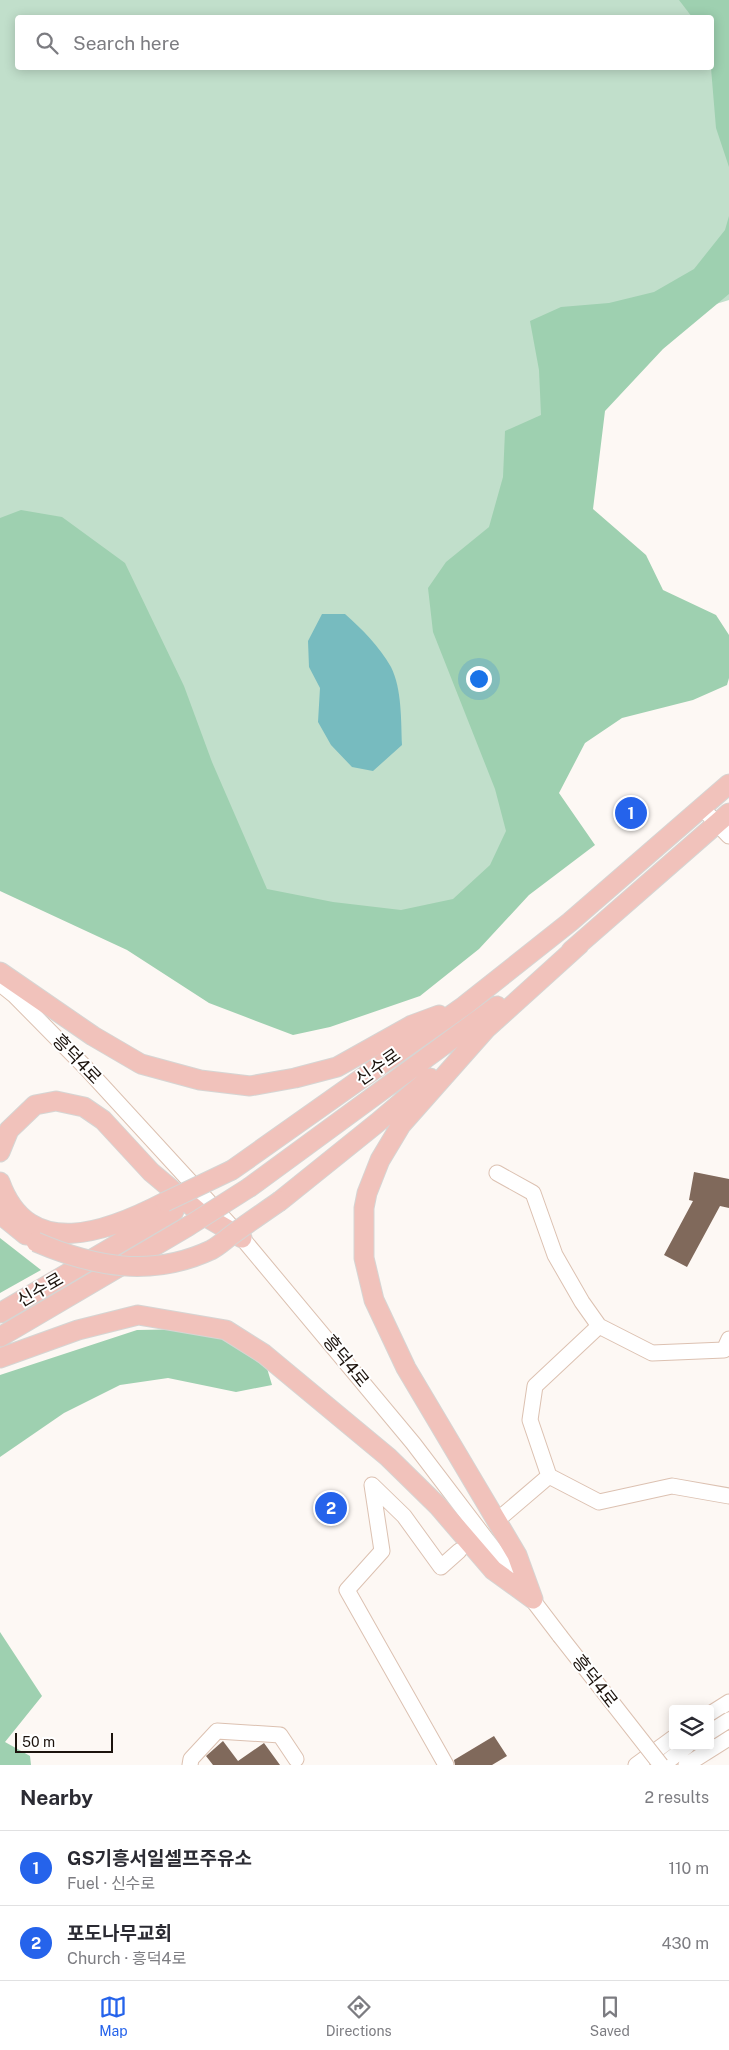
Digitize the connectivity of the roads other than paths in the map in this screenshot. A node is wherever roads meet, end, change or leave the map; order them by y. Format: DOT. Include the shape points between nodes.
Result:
graph roads {
  1 [pos="729,784"];
  2 [pos="702,808"];
  3 [pos="725,824"];
  4 [pos="580,944"];
  5 [pos="0,972"];
  6 [pos="0,984"];
  7 [pos="464,1006"];
  8 [pos="486,1029"];
  9 [pos="0,1152"];
  10 [pos="497,1173"];
  11 [pos="0,1182"];
  12 [pos="169,1207"];
  13 [pos="0,1214"];
  14 [pos="242,1238"];
  15 [pos="0,1313"];
  16 [pos="599,1326"];
  17 [pos="0,1337"];
  18 [pos="729,1339"];
  19 [pos="0,1358"];
  20 [pos="549,1476"];
  21 [pos="729,1496"];
  22 [pos="501,1517"];
  23 [pos="459,1551"];
  24 [pos="533,1599"];
  25 [pos="724,1713"];
  26 [pos="714,1727"];
  27 [pos="729,1738"];
  28 [pos="669,1741"];
  29 [pos="682,1750"];
  30 [pos="296,1758"];
  31 [pos="190,1765"];
  32 [pos="446,1765"];
  33 [pos="636,1765"];
  34 [pos="662,1765"];
  35 [pos="686,1765"];
  1 -- 2 [label="main road, 신수로"];
  2 -- 3 [label="street"];
  2 -- 7 [label="main road, 신수로" via="570,922"];
  3 -- 4 [label="main road, 신수로"];
  4 -- 8 [label="main road"];
  4 -- 17 [label="main road, 신수로, bridge" via="250,1188"];
  5 -- 7 [label="main road" via="141,1064 200,1080 250,1086 337,1067 412,1025"];
  6 -- 14 [label="street, 흥덕4로" via="87,1068"];
  7 -- 12 [label="main road, 신수로, bridge" via="232,1170"];
  8 -- 13 [label="main road, bridge" via="280,1201 212,1249 194,1256 142,1267 107,1265 36,1242"];
  8 -- 24 [label="main road" via="401,1125 380,1160 364,1208 364,1258 374,1300 406,1368 517,1555"];
  9 -- 14 [label="main road" via="9,1130 36,1105 56,1100 84,1107 103,1120 151,1172 201,1214"];
  10 -- 16 [label="street" via="533,1193 555,1255"];
  11 -- 12 [label="main road" via="18,1213 44,1231 96,1231"];
  12 -- 15 [label="main road, 신수로"];
  14 -- 24 [label="street, 흥덕4로" via="413,1443"];
  16 -- 18 [label="street" via="652,1353 724,1350"];
  16 -- 20 [label="street" via="535,1386 530,1420"];
  19 -- 24 [label="main road" via="78,1330 138,1315 226,1330 264,1354 388,1457 438,1506 494,1570"];
  20 -- 21 [label="street" via="599,1502 672,1486"];
  20 -- 22 [label="street"];
  23 -- 32 [label="street" via="442,1567 404,1516 372,1485 382,1551 347,1590"];
  24 -- 34 [label="street, 흥덕4로, bridge"];
  25 -- 26 [label="street, bridge"];
  27 -- 35 [label="street"];
  28 -- 33 [label="street"];
  29 -- 34 [label="street"];
  30 -- 31 [label="street" via="280,1735 217,1731 191,1759"];
}
